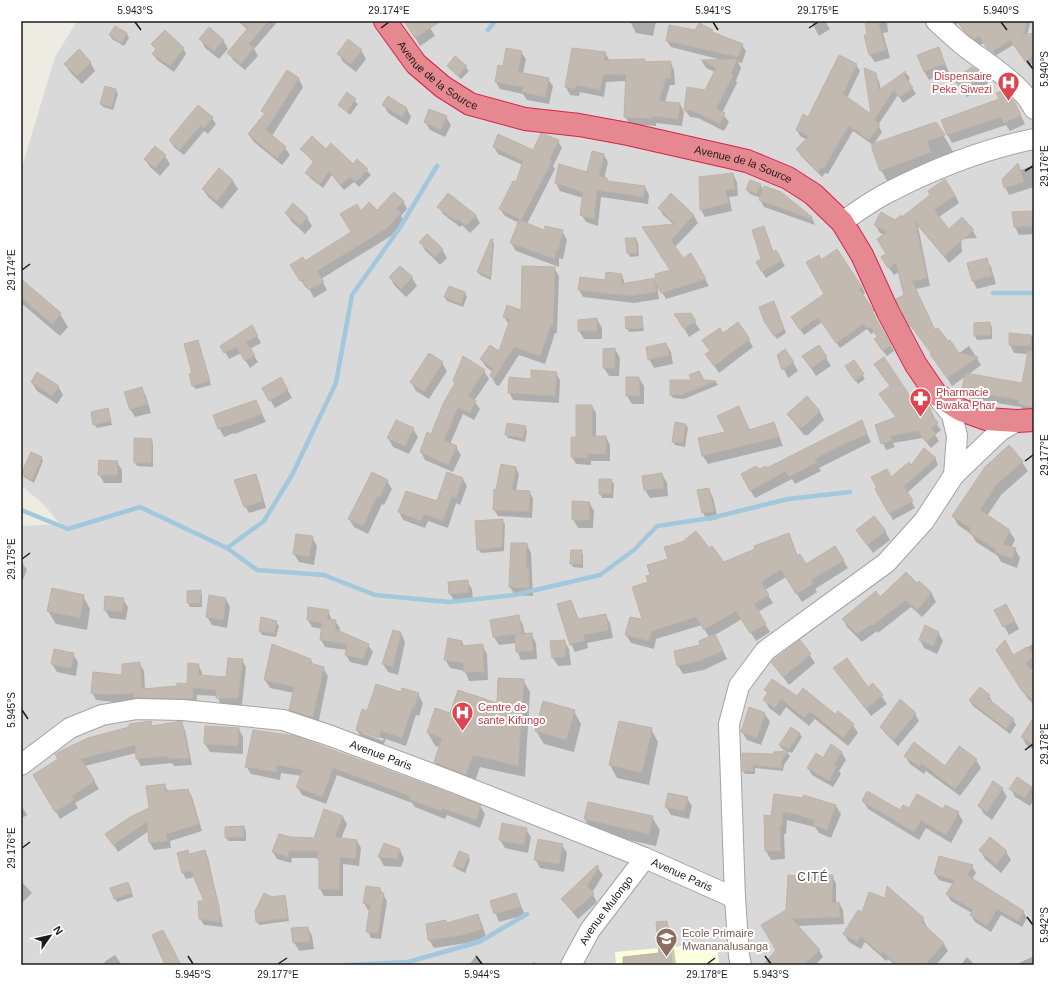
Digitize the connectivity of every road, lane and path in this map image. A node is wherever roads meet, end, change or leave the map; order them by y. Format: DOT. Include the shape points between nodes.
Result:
graph roads {
  1 [pos="385,21"];
  2 [pos="936,21"];
  3 [pos="1034,110"];
  4 [pos="1034,139"];
  5 [pos="842,222"];
  6 [pos="936,394"];
  7 [pos="1026,421"];
  8 [pos="954,475"];
  9 [pos="21,765"];
  10 [pos="645,858"];
  11 [pos="735,898"];
  12 [pos="570,965"];
  13 [pos="741,965"];
  1 -- 5 [label="highway, Avenue de la Source" via="416,64 443,87 470,104 526,119 628,134 748,161 788,178 813,194"];
  2 -- 3 [label="street" via="1030,100"];
  4 -- 5 [label="street" via="988,149 940,169 890,191"];
  5 -- 6 [label="highway, Avenue de la Source" via="862,256 916,365"];
  6 -- 7 [label="highway, Avenue de la Source" via="961,410 986,418"];
  6 -- 8 [label="street" via="952,415 957,436"];
  7 -- 8 [label="street" via="1000,431"];
  8 -- 11 [label="street" via="924,521 886,563 765,651 739,686 729,724"];
  9 -- 10 [label="street, Avenue Paris" via="70,728 102,715 130,710 183,710 283,720 439,777"];
  10 -- 11 [label="street, Avenue Paris"];
  10 -- 12 [label="street, Avenue Mulongo" via="590,930"];
  11 -- 13 [label="street"];
}
